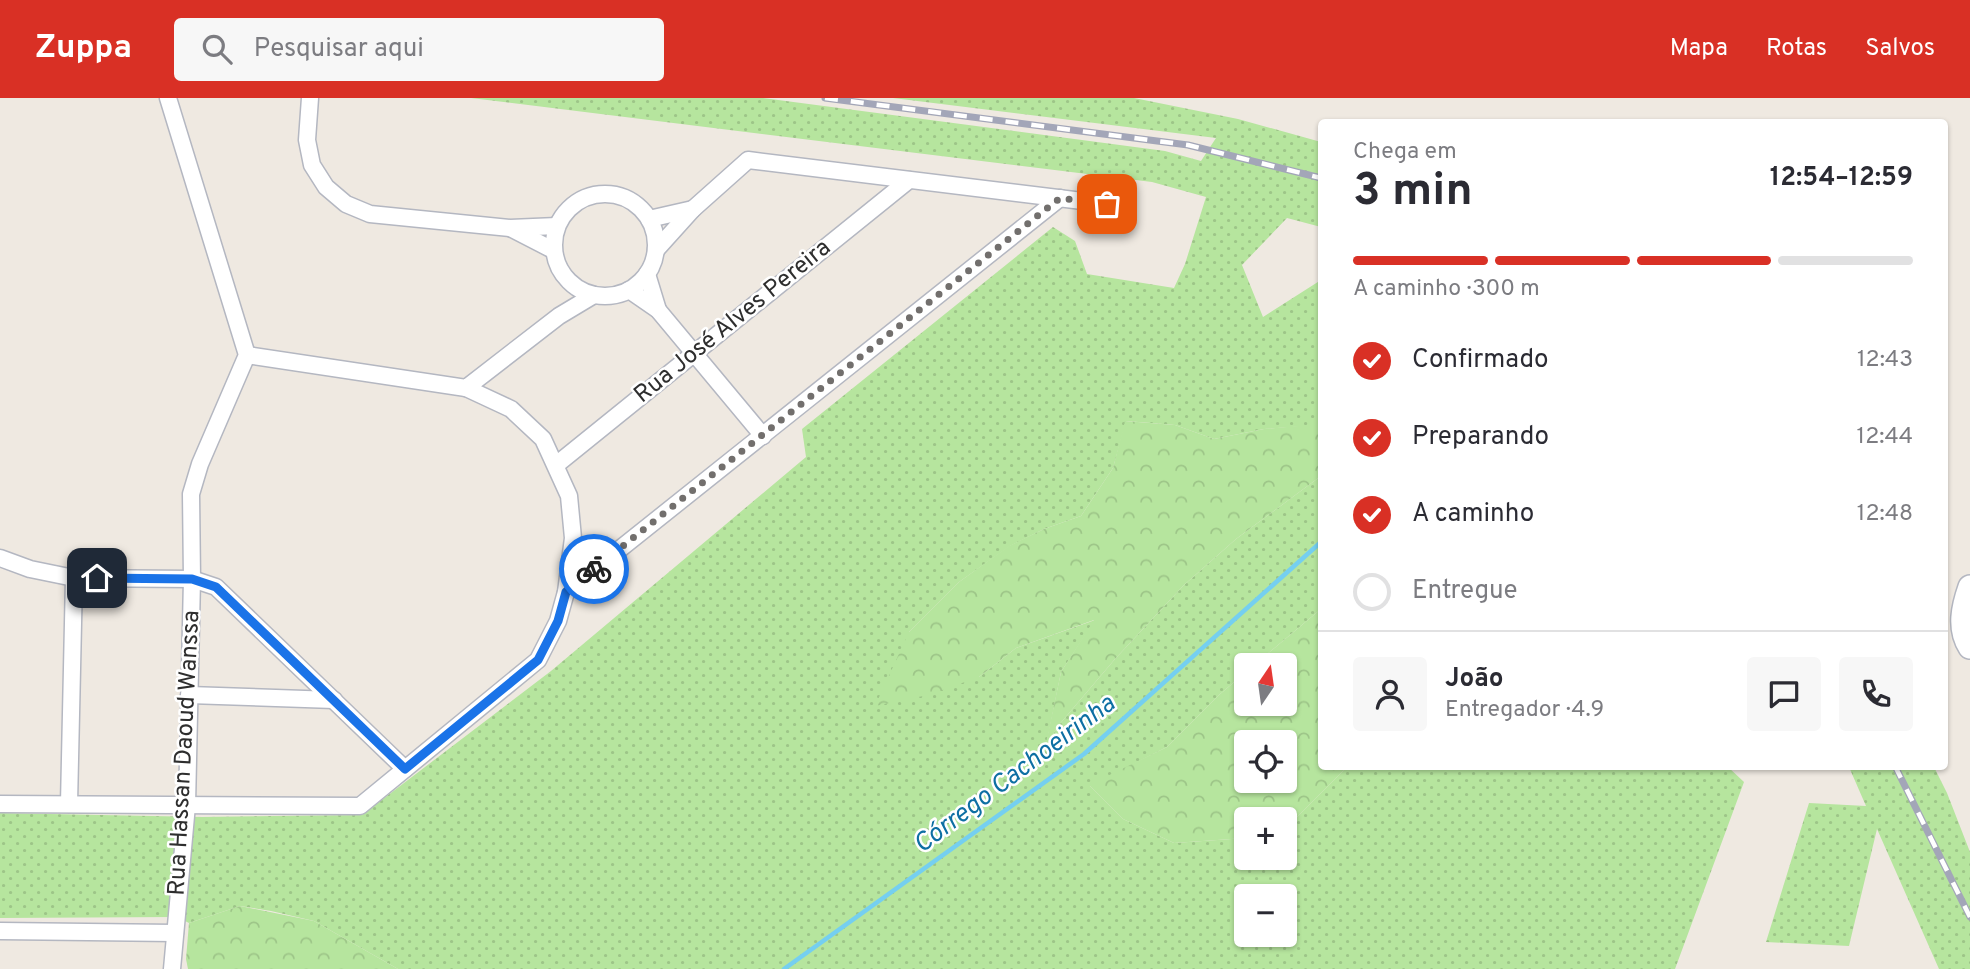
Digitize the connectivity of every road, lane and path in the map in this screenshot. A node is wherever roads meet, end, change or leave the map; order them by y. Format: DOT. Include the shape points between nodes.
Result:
graph roads {
  1 [pos="168,98"];
  2 [pos="310,98"];
  3 [pos="909,180"];
  4 [pos="1060,198"];
  5 [pos="1107,204"];
  6 [pos="693,209"];
  7 [pos="649,219"];
  8 [pos="557,226"];
  9 [pos="510,228"];
  10 [pos="553,250"];
  11 [pos="656,250"];
  12 [pos="647,274"];
  13 [pos="570,283"];
  14 [pos="629,290"];
  15 [pos="594,295"];
  16 [pos="658,310"];
  17 [pos="559,316"];
  18 [pos="693,354"];
  19 [pos="247,355"];
  20 [pos="466,388"];
  21 [pos="764,436"];
  22 [pos="556,465"];
  23 [pos="0,558"];
  24 [pos="74,578"];
  25 [pos="192,579"];
  26 [pos="1970,587"];
  27 [pos="566,592"];
  28 [pos="1970,647"];
  29 [pos="189,695"];
  30 [pos="334,700"];
  31 [pos="405,769"];
  32 [pos="0,804"];
  33 [pos="69,804"];
  34 [pos="187,805"];
  35 [pos="0,931"];
  36 [pos="176,933"];
  37 [pos="172,969"];
  1 -- 19 [label="street"];
  2 -- 9 [label="street" via="307,140 312,164 326,187 346,204 370,214"];
  3 -- 4 [label="street"];
  3 -- 6 [label="street" via="748,160"];
  3 -- 18 [label="street, Rua José Alves Pereira"];
  4 -- 5 [label="street"];
  4 -- 21 [label="street"];
  6 -- 7 [label="street"];
  6 -- 11 [label="street"];
  7 -- 8 [label="street" via="628,200 600,194 574,204"];
  7 -- 11 [label="street"];
  8 -- 9 [label="street"];
  8 -- 10 [label="street"];
  9 -- 10 [label="street"];
  10 -- 13 [label="street"];
  11 -- 12 [label="street"];
  12 -- 14 [label="street"];
  12 -- 16 [label="street"];
  13 -- 15 [label="street"];
  13 -- 17 [label="street"];
  14 -- 15 [label="street" via="612,296"];
  14 -- 16 [label="street"];
  15 -- 17 [label="street"];
  16 -- 18 [label="street"];
  17 -- 20 [label="street"];
  18 -- 21 [label="street"];
  18 -- 22 [label="street, Rua José Alves Pereira"];
  19 -- 20 [label="street"];
  19 -- 25 [label="street, Rua Hassan Daoud Wanssa" via="191,494"];
  20 -- 22 [label="street" via="511,409 543,439"];
  21 -- 27 [label="street"];
  22 -- 27 [label="street" via="569,496 573,538"];
  23 -- 24 [label="street"];
  24 -- 25 [label="street"];
  24 -- 33 [label="street"];
  25 -- 29 [label="street, Rua Hassan Daoud Wanssa"];
  25 -- 30 [label="street" via="216,587"];
  26 -- 28 [label="main road" via="1963,605"];
  27 -- 31 [label="street" via="558,621 538,660"];
  29 -- 30 [label="street"];
  29 -- 34 [label="street, Rua Hassan Daoud Wanssa"];
  30 -- 31 [label="street"];
  31 -- 34 [label="street" via="360,806"];
  32 -- 33 [label="street"];
  33 -- 34 [label="street"];
  34 -- 36 [label="street, Rua Hassan Daoud Wanssa"];
  35 -- 36 [label="street"];
  36 -- 37 [label="street, Rua Hassan Daoud Wanssa"];
}
